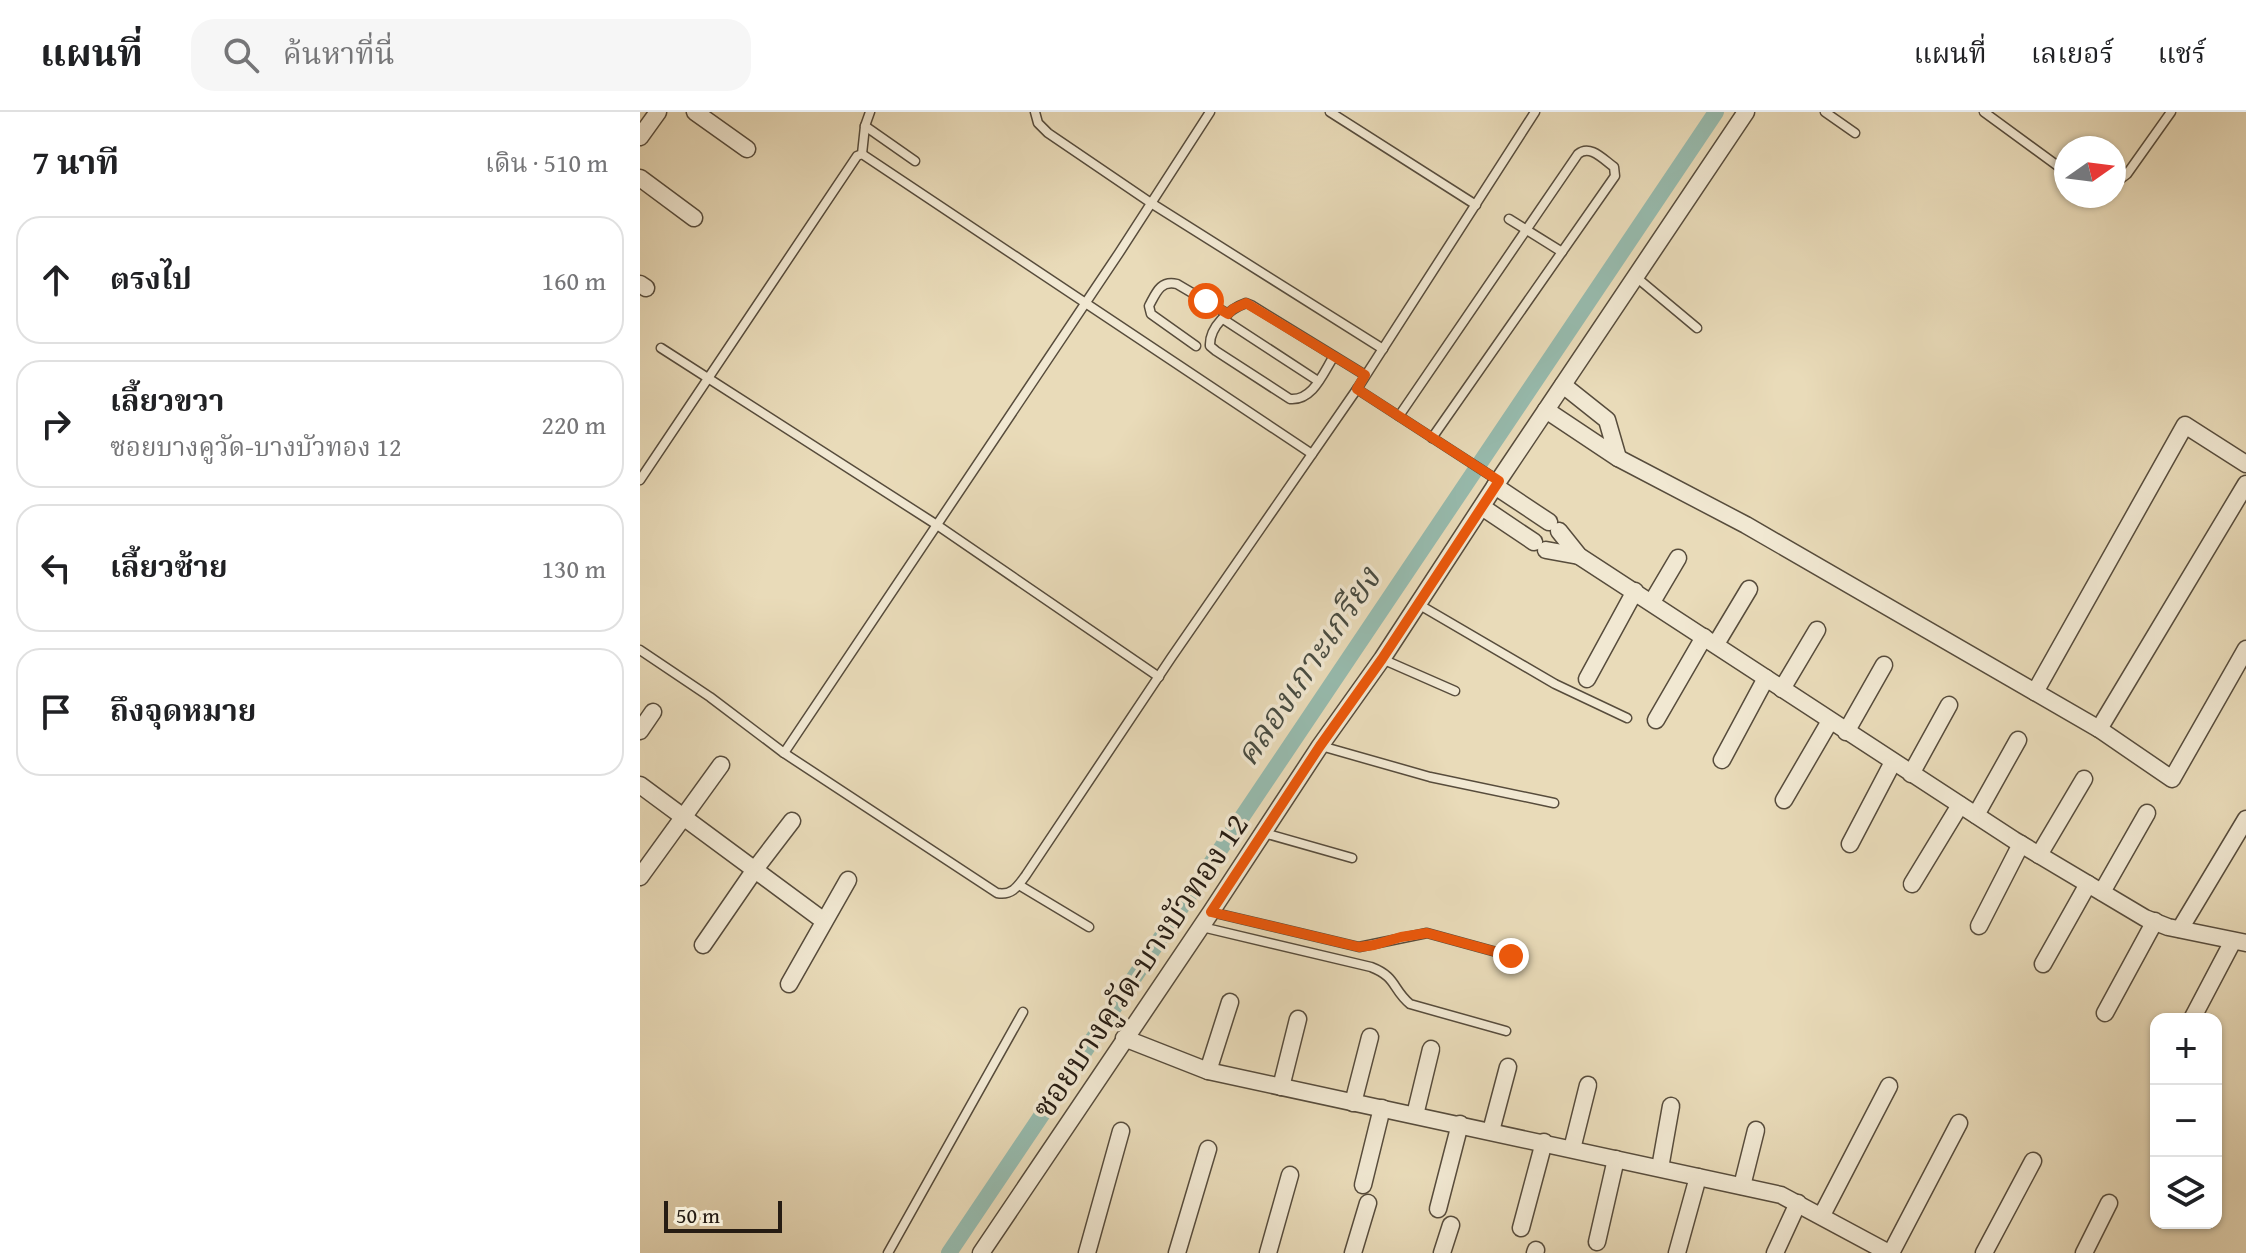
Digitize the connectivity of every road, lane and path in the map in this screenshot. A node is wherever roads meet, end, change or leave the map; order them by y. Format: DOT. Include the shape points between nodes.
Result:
graph roads {
  1 [pos="658,112"];
  2 [pos="695,112"];
  3 [pos="870,112"];
  4 [pos="1035,112"];
  5 [pos="1210,112"];
  6 [pos="1330,112"];
  7 [pos="1535,112"];
  8 [pos="1746,112"];
  9 [pos="1825,112"];
  10 [pos="1984,112"];
  11 [pos="2171,112"];
  12 [pos="865,126"];
  13 [pos="1855,133"];
  14 [pos="640,137"];
  15 [pos="747,149"];
  16 [pos="862,154"];
  17 [pos="915,161"];
  18 [pos="2054,163"];
  19 [pos="2126,175"];
  20 [pos="640,178"];
  21 [pos="1151,203"];
  22 [pos="1476,205"];
  23 [pos="694,218"];
  24 [pos="1509,219"];
  25 [pos="1528,230"];
  26 [pos="1562,252"];
  27 [pos="1636,277"];
  28 [pos="1085,303"];
  29 [pos="1226,317"];
  30 [pos="1697,328"];
  31 [pos="1196,346"];
  32 [pos="661,348"];
  33 [pos="1383,349"];
  34 [pos="1334,356"];
  35 [pos="1365,375"];
  36 [pos="710,377"];
  37 [pos="1318,381"];
  38 [pos="1563,385"];
  39 [pos="1357,389"];
  40 [pos="1546,410"];
  41 [pos="1399,416"];
  42 [pos="1432,438"];
  43 [pos="1312,454"];
  44 [pos="1618,458"];
  45 [pos="2246,464"];
  46 [pos="640,480"];
  47 [pos="1497,484"];
  48 [pos="2246,484"];
  49 [pos="1482,507"];
  50 [pos="937,525"];
  51 [pos="1579,556"];
  52 [pos="1678,558"];
  53 [pos="1749,589"];
  54 [pos="1635,591"];
  55 [pos="1652,602"];
  56 [pos="1418,604"];
  57 [pos="1817,630"];
  58 [pos="1710,641"];
  59 [pos="2246,649"];
  60 [pos="640,650"];
  61 [pos="1382,659"];
  62 [pos="1884,665"];
  63 [pos="1159,677"];
  64 [pos="1766,678"];
  65 [pos="1587,679"];
  66 [pos="1782,689"];
  67 [pos="1455,691"];
  68 [pos="2035,692"];
  69 [pos="1949,705"];
  70 [pos="653,712"];
  71 [pos="1627,718"];
  72 [pos="1656,720"];
  73 [pos="1830,721"];
  74 [pos="2099,729"];
  75 [pos="640,731"];
  76 [pos="1846,732"];
  77 [pos="2018,740"];
  78 [pos="1320,746"];
  79 [pos="784,753"];
  80 [pos="1722,760"];
  81 [pos="1893,762"];
  82 [pos="721,765"];
  83 [pos="1911,774"];
  84 [pos="2084,779"];
  85 [pos="640,785"];
  86 [pos="1784,800"];
  87 [pos="1554,803"];
  88 [pos="1960,805"];
  89 [pos="2147,813"];
  90 [pos="1976,815"];
  91 [pos="683,817"];
  92 [pos="2246,819"];
  93 [pos="792,821"];
  94 [pos="1263,833"];
  95 [pos="1850,844"];
  96 [pos="2021,844"];
  97 [pos="2039,855"];
  98 [pos="1352,858"];
  99 [pos="756,868"];
  100 [pos="640,877"];
  101 [pos="848,880"];
  102 [pos="1912,884"];
  103 [pos="1019,885"];
  104 [pos="2095,888"];
  105 [pos="1211,912"];
  106 [pos="824,921"];
  107 [pos="2155,921"];
  108 [pos="1979,926"];
  109 [pos="1089,927"];
  110 [pos="1201,927"];
  111 [pos="2180,929"];
  112 [pos="2240,942"];
  113 [pos="703,945"];
  114 [pos="1511,956"];
  115 [pos="2043,964"];
  116 [pos="789,984"];
  117 [pos="1230,1002"];
  118 [pos="1023,1012"];
  119 [pos="2105,1013"];
  120 [pos="2196,1013"];
  121 [pos="1298,1019"];
  122 [pos="1506,1031"];
  123 [pos="1370,1037"];
  124 [pos="1124,1038"];
  125 [pos="1431,1049"];
  126 [pos="1508,1067"];
  127 [pos="1208,1071"];
  128 [pos="1588,1085"];
  129 [pos="1889,1086"];
  130 [pos="1281,1087"];
  131 [pos="1353,1103"];
  132 [pos="1671,1106"];
  133 [pos="1382,1108"];
  134 [pos="1415,1115"];
  135 [pos="1959,1123"];
  136 [pos="1460,1124"];
  137 [pos="1756,1130"];
  138 [pos="1121,1131"];
  139 [pos="1491,1131"];
  140 [pos="1544,1142"];
  141 [pos="1208,1149"];
  142 [pos="1572,1149"];
  143 [pos="1616,1159"];
  144 [pos="2033,1161"];
  145 [pos="1660,1168"];
  146 [pos="1290,1175"];
  147 [pos="1698,1177"];
  148 [pos="1363,1185"];
  149 [pos="1742,1186"];
  150 [pos="1368,1203"];
  151 [pos="1798,1203"];
  152 [pos="2109,1203"];
  153 [pos="1438,1209"];
  154 [pos="1822,1215"];
  155 [pos="1451,1225"];
  156 [pos="1521,1228"];
  157 [pos="1597,1242"];
  158 [pos="1872,1249"];
  159 [pos="888,1253"];
  160 [pos="981,1253"];
  161 [pos="1087,1253"];
  162 [pos="1177,1253"];
  163 [pos="1268,1253"];
  164 [pos="1353,1253"];
  165 [pos="1442,1253"];
  166 [pos="1677,1253"];
  167 [pos="1775,1253"];
  168 [pos="1890,1253"];
  169 [pos="1984,1253"];
  170 [pos="2084,1253"];
  1 -- 14 [label="street"];
  2 -- 15 [label="street"];
  3 -- 12 [label="lane"];
  4 -- 21 [label="lane" via="1048,133"];
  5 -- 21 [label="lane"];
  6 -- 22 [label="lane"];
  7 -- 22 [label="lane"];
  8 -- 27 [label="street, ซอยบางคูวัด-บางบัวทอง 12"];
  9 -- 13 [label="lane"];
  10 -- 18 [label="lane"];
  11 -- 19 [label="lane"];
  12 -- 16 [label="lane"];
  12 -- 17 [label="lane"];
  16 -- 28 [label="lane"];
  16 -- 36 [label="lane"];
  20 -- 23 [label="street"];
  21 -- 28 [label="lane"];
  21 -- 33 [label="lane"];
  22 -- 33 [label="lane"];
  24 -- 25 [label="lane"];
  25 -- 26 [label="lane"];
  25 -- 26 [label="lane" via="1578,154 1589,150 1614,167 1615,176"];
  25 -- 41 [label="lane"];
  26 -- 42 [label="lane"];
  27 -- 30 [label="lane"];
  27 -- 38 [label="street, ซอยบางคูวัด-บางบัวทอง 12"];
  28 -- 43 [label="lane"];
  28 -- 50 [label="lane"];
  29 -- 31 [label="lane" via="1177,284 1162,284 1149,306 1151,314"];
  29 -- 34 [label="lane" via="1246,303"];
  29 -- 37 [label="lane"];
  29 -- 37 [label="lane" via="1214,330 1210,346 1290,399 1304,397"];
  32 -- 36 [label="lane"];
  33 -- 35 [label="lane"];
  34 -- 35 [label="lane"];
  34 -- 37 [label="lane"];
  35 -- 39 [label="lane"];
  36 -- 46 [label="lane"];
  36 -- 50 [label="lane"];
  38 -- 40 [label="street, ซอยบางคูวัด-บางบัวทอง 12"];
  38 -- 44 [label="street" via="1607,420"];
  39 -- 41 [label="lane"];
  39 -- 43 [label="lane"];
  40 -- 44 [label="street"];
  40 -- 47 [label="street, ซอยบางคูวัด-บางบัวทอง 12"];
  41 -- 42 [label="lane"];
  42 -- 47 [label="lane"];
  43 -- 63 [label="lane"];
  44 -- 68 [label="street" via="1746,525"];
  45 -- 68 [label="street" via="2185,425"];
  47 -- 49 [label="street, ซอยบางคูวัด-บางบัวทอง 12"];
  47 -- 51 [label="street" via="1554,527"];
  48 -- 74 [label="street"];
  49 -- 51 [label="street" via="1540,546"];
  49 -- 56 [label="street, ซอยบางคูวัด-บางบัวทอง 12"];
  50 -- 63 [label="lane"];
  50 -- 79 [label="lane"];
  51 -- 54 [label="street"];
  52 -- 55 [label="street"];
  53 -- 58 [label="street"];
  54 -- 55 [label="street"];
  54 -- 65 [label="street"];
  55 -- 58 [label="street"];
  56 -- 61 [label="street, ซอยบางคูวัด-บางบัวทอง 12"];
  56 -- 71 [label="lane" via="1555,684"];
  57 -- 66 [label="street"];
  58 -- 64 [label="street"];
  58 -- 72 [label="street"];
  59 -- 74 [label="street" via="2172,779"];
  60 -- 79 [label="lane"];
  61 -- 67 [label="lane"];
  61 -- 78 [label="street, ซอยบางคูวัด-บางบัวทอง 12"];
  62 -- 76 [label="street"];
  63 -- 103 [label="lane"];
  64 -- 66 [label="street"];
  64 -- 80 [label="street"];
  66 -- 73 [label="street"];
  68 -- 74 [label="street"];
  69 -- 83 [label="street"];
  70 -- 75 [label="street"];
  73 -- 76 [label="street"];
  73 -- 86 [label="street"];
  76 -- 81 [label="street"];
  77 -- 90 [label="street"];
  78 -- 87 [label="lane" via="1430,777"];
  78 -- 94 [label="street, ซอยบางคูวัด-บางบัวทอง 12"];
  79 -- 103 [label="lane" via="997,893 1004,895"];
  81 -- 83 [label="street"];
  81 -- 95 [label="street"];
  82 -- 91 [label="street"];
  83 -- 88 [label="street"];
  84 -- 97 [label="street"];
  85 -- 91 [label="street"];
  88 -- 90 [label="street"];
  88 -- 102 [label="street"];
  89 -- 104 [label="street"];
  90 -- 96 [label="street"];
  91 -- 99 [label="street"];
  91 -- 100 [label="street"];
  92 -- 111 [label="street"];
  93 -- 99 [label="street"];
  94 -- 98 [label="lane"];
  94 -- 105 [label="street, ซอยบางคูวัด-บางบัวทอง 12"];
  96 -- 97 [label="street"];
  96 -- 108 [label="street"];
  97 -- 104 [label="street"];
  99 -- 106 [label="street"];
  99 -- 113 [label="street"];
  101 -- 106 [label="street"];
  103 -- 109 [label="lane"];
  104 -- 107 [label="street"];
  104 -- 115 [label="street"];
  105 -- 110 [label="street, ซอยบางคูวัด-บางบัวทอง 12"];
  105 -- 114 [label="lane" via="1359,947 1427,933"];
  106 -- 116 [label="street"];
  107 -- 111 [label="street"];
  107 -- 119 [label="street"];
  110 -- 122 [label="lane" via="1371,967 1393,980 1410,1004"];
  110 -- 124 [label="street, ซอยบางคูวัด-บางบัวทอง 12"];
  111 -- 112 [label="street"];
  112 -- 120 [label="street"];
  117 -- 127 [label="street"];
  118 -- 159 [label="lane"];
  121 -- 130 [label="street"];
  123 -- 131 [label="street"];
  124 -- 127 [label="street"];
  124 -- 160 [label="street, ซอยบางคูวัด-บางบัวทอง 12"];
  125 -- 134 [label="street"];
  126 -- 139 [label="street"];
  127 -- 130 [label="street"];
  128 -- 142 [label="street"];
  129 -- 154 [label="street"];
  130 -- 131 [label="street"];
  131 -- 133 [label="street"];
  132 -- 145 [label="street"];
  133 -- 134 [label="street"];
  133 -- 148 [label="street"];
  134 -- 136 [label="street"];
  135 -- 168 [label="street"];
  136 -- 139 [label="street"];
  136 -- 153 [label="street"];
  137 -- 149 [label="street"];
  138 -- 161 [label="street"];
  139 -- 140 [label="street"];
  140 -- 142 [label="street"];
  140 -- 156 [label="street"];
  141 -- 162 [label="street"];
  142 -- 143 [label="street"];
  143 -- 145 [label="street"];
  143 -- 157 [label="street"];
  144 -- 169 [label="street"];
  145 -- 147 [label="street"];
  146 -- 163 [label="street"];
  147 -- 149 [label="street"];
  147 -- 166 [label="street"];
  149 -- 151 [label="street"];
  150 -- 164 [label="street"];
  151 -- 154 [label="street"];
  151 -- 167 [label="street"];
  152 -- 170 [label="street"];
  154 -- 158 [label="street"];
  155 -- 165 [label="street"];
  158 -- 168 [label="street"];
}
